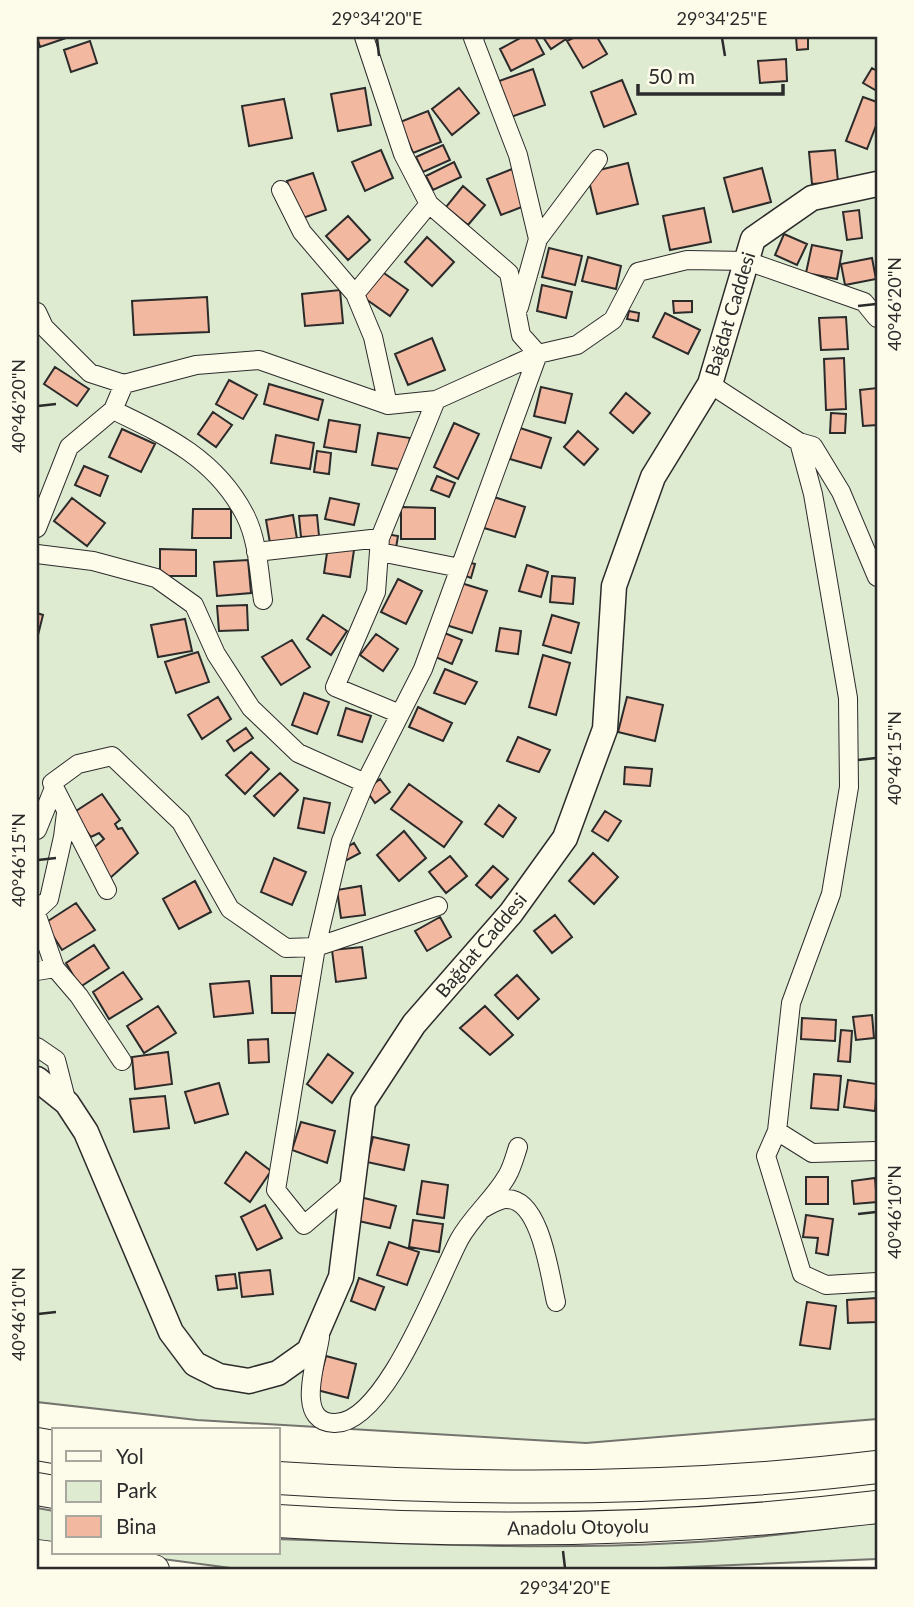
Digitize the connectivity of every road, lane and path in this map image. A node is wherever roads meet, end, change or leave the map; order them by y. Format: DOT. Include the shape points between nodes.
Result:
graph roads {
  1 [pos="364,37"];
  2 [pos="475,37"];
  3 [pos="598,159"];
  4 [pos="877,184"];
  5 [pos="281,190"];
  6 [pos="429,204"];
  7 [pos="538,239"];
  8 [pos="747,261"];
  9 [pos="355,294"];
  10 [pos="518,310"];
  11 [pos="37,312"];
  12 [pos="877,318"];
  13 [pos="538,354"];
  14 [pos="124,384"];
  15 [pos="710,384"];
  16 [pos="436,400"];
  17 [pos="388,405"];
  18 [pos="113,410"];
  19 [pos="799,442"];
  20 [pos="37,528"];
  21 [pos="380,545"];
  22 [pos="256,552"];
  23 [pos="37,554"];
  24 [pos="460,568"];
  25 [pos="877,577"];
  26 [pos="263,600"];
  27 [pos="400,714"];
  28 [pos="365,783"];
  29 [pos="54,788"];
  30 [pos="66,813"];
  31 [pos="37,830"];
  32 [pos="107,890"];
  33 [pos="438,906"];
  34 [pos="37,909"];
  35 [pos="37,916"];
  36 [pos="316,947"];
  37 [pos="55,968"];
  38 [pos="37,971"];
  39 [pos="37,1047"];
  40 [pos="122,1061"];
  41 [pos="37,1079"];
  42 [pos="67,1103"];
  43 [pos="778,1131"];
  44 [pos="519,1147"];
  45 [pos="877,1151"];
  46 [pos="352,1184"];
  47 [pos="479,1210"];
  48 [pos="877,1282"];
  49 [pos="555,1303"];
  50 [pos="321,1323"];
  51 [pos="877,1467"];
  52 [pos="280,1478"];
  53 [pos="877,1507"];
  54 [pos="280,1521"];
  55 [pos="37,1555"];
  56 [pos="37,1562"];
  57 [pos="58,1570"];
  58 [pos="155,1570"];
  1 -- 6 [label="street" via="403,154"];
  2 -- 7 [label="street" via="518,155"];
  3 -- 7 [label="street"];
  4 -- 8 [label="main road, Bağdat Caddesi" via="812,198 753,239"];
  5 -- 9 [label="street" via="302,232"];
  6 -- 9 [label="street"];
  6 -- 10 [label="street" via="509,273"];
  7 -- 10 [label="street"];
  8 -- 12 [label="street" via="864,302"];
  8 -- 13 [label="street" via="687,260 638,272 613,320 577,345"];
  8 -- 15 [label="main road, Bağdat Caddesi"];
  9 -- 17 [label="street" via="373,337"];
  10 -- 13 [label="street" via="522,334"];
  11 -- 14 [label="street" via="44,327 90,373"];
  13 -- 16 [label="street"];
  13 -- 24 [label="street"];
  14 -- 17 [label="street" via="196,365 259,360"];
  14 -- 18 [label="street"];
  15 -- 19 [label="street"];
  15 -- 46 [label="main road, Bağdat Caddesi" via="653,477 614,586 605,729 565,838 511,913 414,1024 363,1102"];
  16 -- 17 [label="street"];
  16 -- 21 [label="street"];
  18 -- 20 [label="street" via="69,447"];
  18 -- 22 [label="street" via="173,439 213,468 246,516"];
  19 -- 25 [label="street" via="813,446 841,492"];
  19 -- 43 [label="street" via="813,495 848,698 849,787 831,894 791,1003"];
  21 -- 22 [label="street"];
  21 -- 24 [label="street"];
  21 -- 27 [label="street" via="376,592 335,687"];
  22 -- 26 [label="street"];
  23 -- 28 [label="street" via="93,561 156,578 194,605 216,653 251,708 298,753"];
  24 -- 27 [label="street" via="423,668"];
  27 -- 28 [label="street"];
  28 -- 36 [label="street" via="341,841"];
  29 -- 30 [label="street"];
  29 -- 31 [label="street"];
  29 -- 36 [label="street" via="52,783 78,764 112,756 181,821 230,909 286,948"];
  30 -- 32 [label="street"];
  30 -- 34 [label="street" via="49,899"];
  33 -- 36 [label="street"];
  35 -- 37 [label="street"];
  36 -- 46 [label="street" via="276,1190 304,1225"];
  37 -- 38 [label="street"];
  37 -- 40 [label="street"];
  39 -- 42 [label="street" via="56,1060"];
  41 -- 42 [label="main road, Bağdat Caddesi"];
  42 -- 50 [label="main road, Bağdat Caddesi" via="86,1132 171,1332 195,1364 219,1376 249,1381 278,1373 309,1351"];
  43 -- 45 [label="street" via="812,1153"];
  43 -- 48 [label="street" via="766,1156 802,1273 826,1285"];
  44 -- 47 [label="street" via="508,1176"];
  46 -- 50 [label="main road, Bağdat Caddesi" via="341,1277"];
  47 -- 49 [label="street" via="509,1198 522,1203 535,1221"];
  47 -- 50 [label="street" via="460,1238 394,1373 367,1408 348,1421 324,1421 310,1402"];
  51 -- 52 [label="highway" via="695,1484 511,1488"];
  53 -- 54 [label="highway, Anadolu Otoyolu" via="695,1524 523,1529"];
  55 -- 58 [label="highway"];
  56 -- 57 [label="highway"];
}
